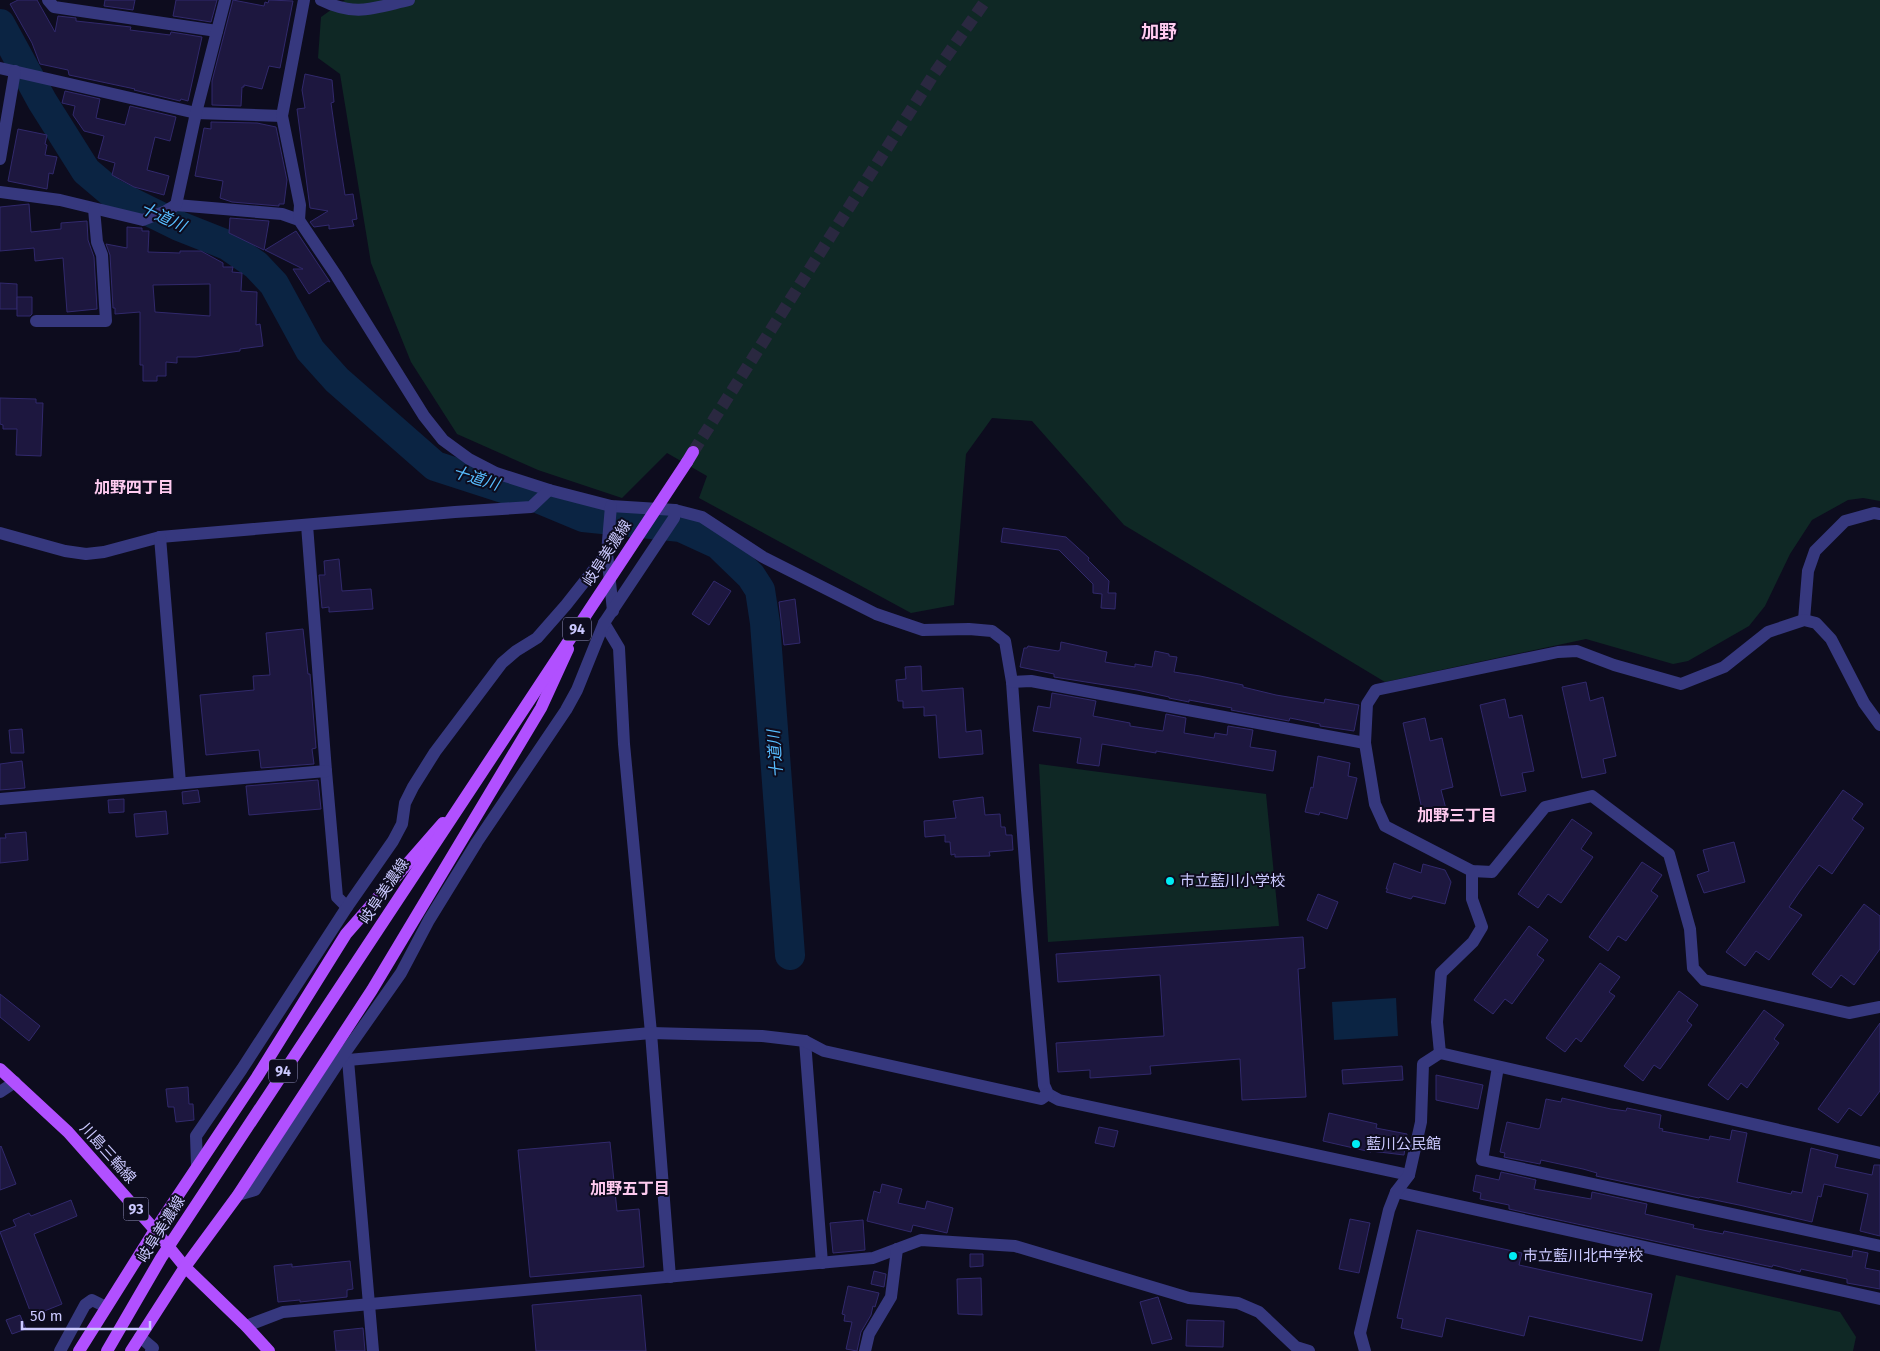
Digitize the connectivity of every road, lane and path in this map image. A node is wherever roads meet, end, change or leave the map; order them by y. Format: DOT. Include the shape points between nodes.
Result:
graph roads {
  1 [pos="48,0"];
  2 [pos="225,0"];
  3 [pos="304,0"];
  4 [pos="321,0"];
  5 [pos="408,0"];
  6 [pos="217,32"];
  7 [pos="0,68"];
  8 [pos="15,72"];
  9 [pos="196,112"];
  10 [pos="282,116"];
  11 [pos="0,159"];
  12 [pos="0,192"];
  13 [pos="171,208"];
  14 [pos="94,209"];
  15 [pos="299,220"];
  16 [pos="36,321"];
  17 [pos="690,457"];
  18 [pos="544,495"];
  19 [pos="675,510"];
  20 [pos="610,514"];
  21 [pos="1880,514"];
  22 [pos="307,525"];
  23 [pos="0,533"];
  24 [pos="160,537"];
  25 [pos="607,553"];
  26 [pos="613,611"];
  27 [pos="1804,620"];
  28 [pos="604,623"];
  29 [pos="579,627"];
  30 [pos="1012,682"];
  31 [pos="1880,725"];
  32 [pos="1365,743"];
  33 [pos="326,771"];
  34 [pos="180,783"];
  35 [pos="468,796"];
  36 [pos="0,799"];
  37 [pos="1472,871"];
  38 [pos="347,906"];
  39 [pos="1880,1008"];
  40 [pos="651,1034"];
  41 [pos="805,1041"];
  42 [pos="1440,1053"];
  43 [pos="345,1059"];
  44 [pos="1498,1067"];
  45 [pos="0,1069"];
  46 [pos="15,1082"];
  47 [pos="0,1092"];
  48 [pos="1048,1094"];
  49 [pos="1880,1153"];
  50 [pos="197,1165"];
  51 [pos="1409,1175"];
  52 [pos="1396,1192"];
  53 [pos="238,1194"];
  54 [pos="155,1230"];
  55 [pos="1880,1246"];
  56 [pos="897,1249"];
  57 [pos="822,1263"];
  58 [pos="185,1267"];
  59 [pos="670,1277"];
  60 [pos="1880,1299"];
  61 [pos="369,1304"];
  62 [pos="106,1307"];
  63 [pos="246,1326"];
  64 [pos="140,1337"];
  65 [pos="60,1351"];
  66 [pos="79,1351"];
  67 [pos="107,1351"];
  68 [pos="131,1351"];
  69 [pos="151,1351"];
  70 [pos="270,1351"];
  71 [pos="373,1351"];
  72 [pos="865,1351"];
  73 [pos="1309,1351"];
  74 [pos="1365,1351"];
  1 -- 6 [label="street" via="54,7"];
  2 -- 6 [label="street"];
  3 -- 10 [label="street"];
  4 -- 5 [label="street" via="336,8 353,11"];
  6 -- 9 [label="street"];
  7 -- 8 [label="street"];
  8 -- 9 [label="street"];
  8 -- 11 [label="street"];
  9 -- 10 [label="street"];
  9 -- 13 [label="street"];
  10 -- 15 [label="street" via="300,205"];
  12 -- 14 [label="street" via="60,200"];
  13 -- 14 [label="street" via="143,220"];
  13 -- 15 [label="street" via="282,214"];
  14 -- 16 [label="street" via="97,242 102,255 106,321"];
  15 -- 18 [label="street" via="424,416 443,440 469,459"];
  17 -- 29 [label="main road, 岐阜美濃線 / 94, bridge"];
  18 -- 20 [label="street"];
  18 -- 22 [label="street" via="531,506"];
  19 -- 20 [label="street"];
  19 -- 26 [label="street" via="674,518"];
  19 -- 30 [label="street" via="702,517 763,556 876,614 923,630 992,631 1005,641"];
  20 -- 25 [label="street"];
  21 -- 27 [label="street" via="1845,522 1815,551 1808,571"];
  22 -- 24 [label="street"];
  22 -- 33 [label="street"];
  23 -- 24 [label="street" via="86,554"];
  24 -- 34 [label="street"];
  25 -- 26 [label="street"];
  25 -- 38 [label="street" via="537,638 502,663 435,752 405,803 402,824 393,841"];
  26 -- 28 [label="street"];
  27 -- 31 [label="street" via="1816,623 1831,638 1864,703"];
  27 -- 32 [label="street" via="1768,632 1724,667 1681,684 1577,651 1558,652 1376,690 1367,704"];
  28 -- 40 [label="street" via="619,648 624,744"];
  28 -- 43 [label="street" via="566,710 477,842 401,973"];
  29 -- 35 [label="main road, 岐阜美濃線 / 94, bridge"];
  29 -- 53 [label="main road, 94, bridge" via="540,708 372,990"];
  30 -- 32 [label="street" via="1030,681"];
  30 -- 48 [label="street" via="1028,910 1044,1085"];
  32 -- 37 [label="street" via="1375,804 1385,826"];
  33 -- 34 [label="street"];
  33 -- 38 [label="street" via="337,897"];
  34 -- 36 [label="street"];
  35 -- 50 [label="main road, 94, bridge" via="346,934"];
  35 -- 67 [label="main road, 岐阜美濃線 / 94, bridge" via="161,1258"];
  37 -- 39 [label="street" via="1492,872 1545,807 1592,796 1669,854 1690,929 1693,968 1704,980 1849,1013"];
  37 -- 42 [label="street" via="1472,899 1482,928 1473,942 1441,973 1437,1022"];
  38 -- 50 [label="street" via="196,1136"];
  40 -- 41 [label="street" via="762,1036"];
  40 -- 43 [label="street"];
  40 -- 59 [label="street"];
  41 -- 48 [label="street" via="824,1051 1041,1099"];
  41 -- 57 [label="street"];
  42 -- 44 [label="street"];
  42 -- 51 [label="street" via="1423,1064 1421,1122"];
  43 -- 53 [label="street" via="255,1190"];
  43 -- 61 [label="street"];
  44 -- 49 [label="street"];
  44 -- 55 [label="street" via="1482,1160"];
  45 -- 46 [label="main road, 川島三輪線 / 93"];
  46 -- 47 [label="street"];
  46 -- 54 [label="main road, 川島三輪線 / 93" via="68,1132"];
  48 -- 51 [label="street" via="1059,1100"];
  50 -- 54 [label="main road, 94"];
  51 -- 52 [label="street"];
  52 -- 60 [label="street"];
  52 -- 74 [label="street" via="1360,1334"];
  53 -- 58 [label="main road, 94"];
  54 -- 58 [label="main road, 川島三輪線 / 93"];
  54 -- 62 [label="main road, 94"];
  56 -- 57 [label="street" via="873,1258"];
  56 -- 72 [label="street" via="891,1297 869,1334"];
  56 -- 73 [label="street" via="921,1240 1015,1246 1189,1298 1238,1303 1260,1312 1296,1347"];
  57 -- 59 [label="street"];
  58 -- 63 [label="main road, 川島三輪線 / 93"];
  58 -- 64 [label="main road, 94"];
  59 -- 61 [label="street"];
  61 -- 63 [label="street" via="283,1312"];
  61 -- 71 [label="street"];
  62 -- 65 [label="street" via="92,1300 84,1305"];
  62 -- 66 [label="main road, 94"];
  63 -- 70 [label="main road, 川島三輪線 / 93"];
  64 -- 68 [label="main road, 94"];
  64 -- 69 [label="street" via="153,1348"];
}
